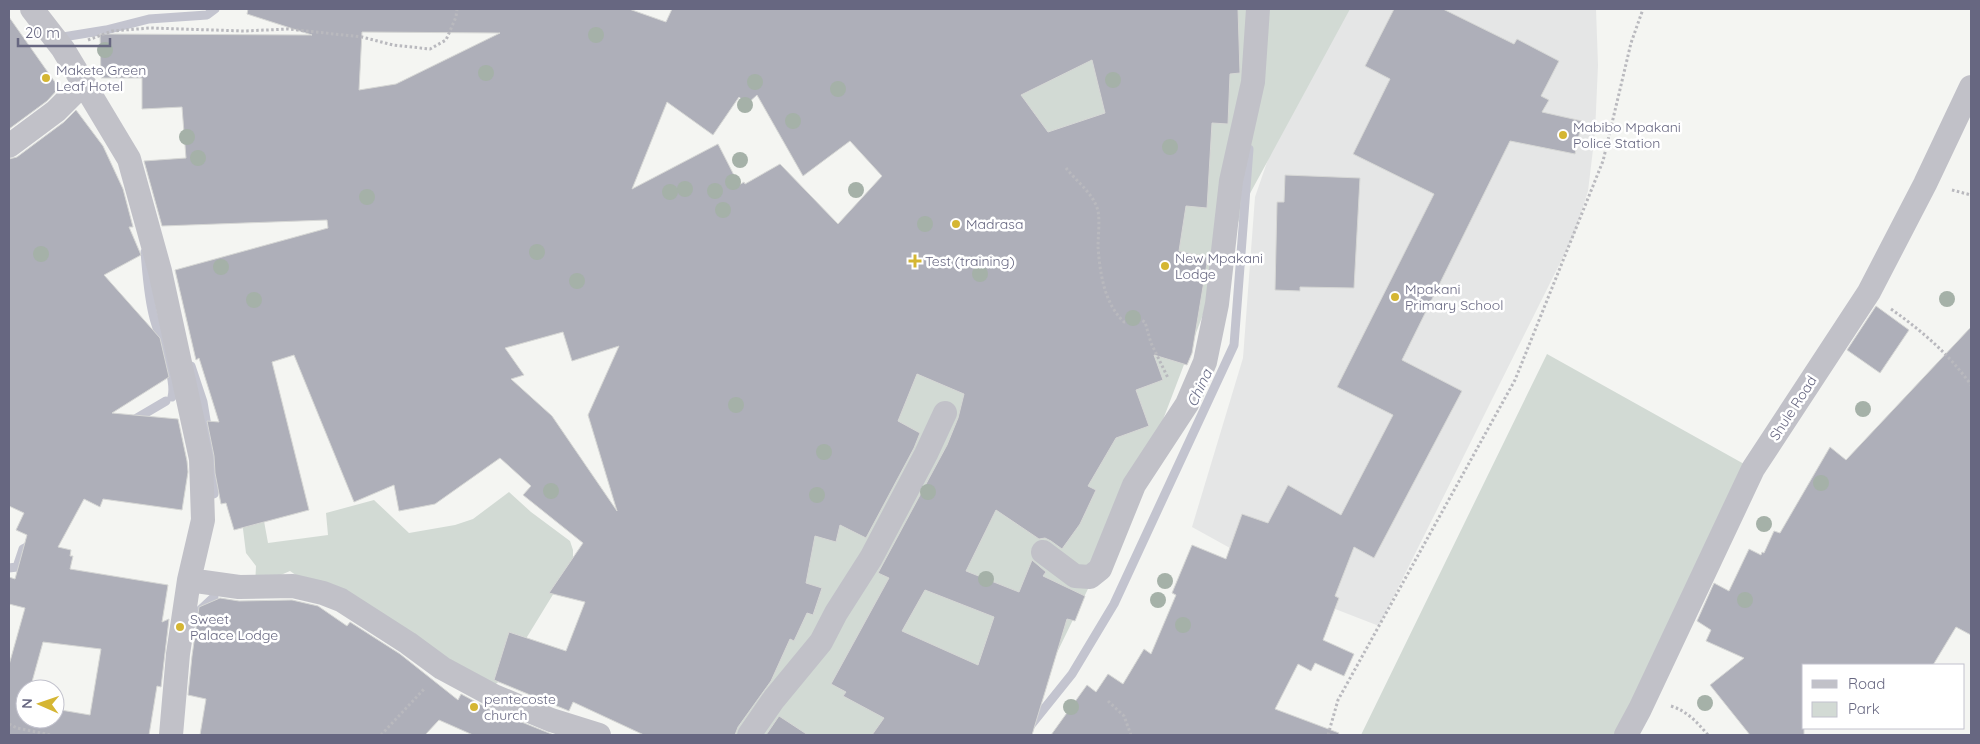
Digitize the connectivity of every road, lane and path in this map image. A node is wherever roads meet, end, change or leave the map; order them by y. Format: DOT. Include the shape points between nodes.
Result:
graph roads {
  1 [pos="32,9"];
  2 [pos="457,9"];
  3 [pos="1258,9"];
  4 [pos="1644,9"];
  5 [pos="63,49"];
  6 [pos="83,84"];
  7 [pos="1971,87"];
  8 [pos="9,146"];
  9 [pos="1066,168"];
  10 [pos="1868,292"];
  11 [pos="1971,385"];
  12 [pos="1187,404"];
  13 [pos="945,413"];
  14 [pos="1043,552"];
  15 [pos="189,580"];
  16 [pos="442,668"];
  17 [pos="1108,702"];
  18 [pos="1640,709"];
  19 [pos="9,724"];
  20 [pos="51,735"];
  21 [pos="171,735"];
  22 [pos="381,735"];
  23 [pos="599,735"];
  24 [pos="749,735"];
  25 [pos="1131,735"];
  26 [pos="1328,735"];
  27 [pos="1626,735"];
  28 [pos="1708,735"];
  1 -- 5 [label="street"];
  2 -- 5 [label="path" via="446,40 430,49 393,45 362,36 296,30 150,28 112,31"];
  3 -- 12 [label="street" via="1253,82 1231,180 1217,304 1206,362"];
  4 -- 26 [label="path" via="1632,43 1603,161 1515,380 1338,700"];
  5 -- 6 [label="street"];
  6 -- 8 [label="street" via="56,111"];
  6 -- 15 [label="street" via="130,160 177,346 201,459 203,520"];
  7 -- 10 [label="street, Shule Road"];
  9 -- 12 [label="path" via="1091,195 1098,212 1101,271 1113,310 1124,322 1145,322 1151,343 1170,382"];
  10 -- 11 [label="path" via="1920,330 1956,364"];
  10 -- 18 [label="street, Shule Road" via="1753,469"];
  12 -- 14 [label="street" via="1134,485 1096,574 1075,576"];
  13 -- 24 [label="street" via="871,558 840,605 821,642"];
  15 -- 16 [label="street" via="239,587 293,586 323,593 341,600"];
  15 -- 21 [label="street"];
  16 -- 22 [label="path"];
  16 -- 23 [label="street" via="502,700"];
  17 -- 25 [label="path" via="1124,716"];
  18 -- 27 [label="street, Shule Road"];
  18 -- 28 [label="path" via="1667,705 1680,709"];
  19 -- 20 [label="path"];
}
